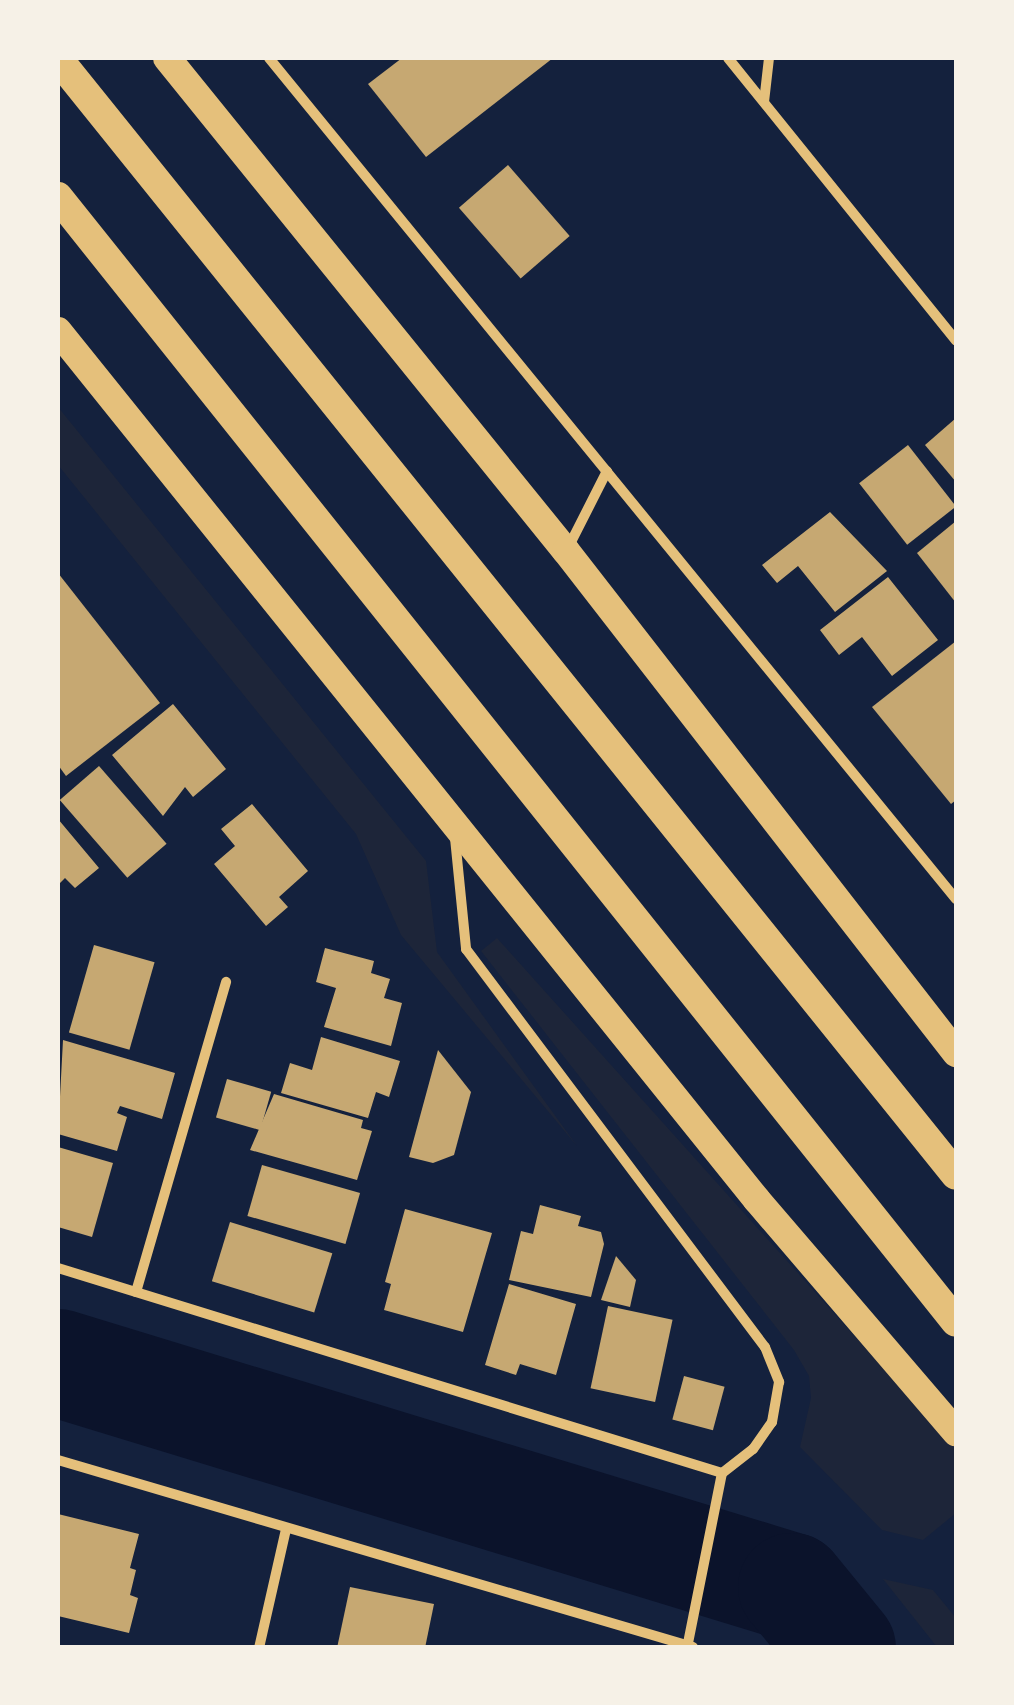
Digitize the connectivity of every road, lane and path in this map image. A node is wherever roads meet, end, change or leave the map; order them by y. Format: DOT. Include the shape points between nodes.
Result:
graph roads {
  1 [pos="167,58"];
  2 [pos="269,58"];
  3 [pos="728,58"];
  4 [pos="769,58"];
  5 [pos="58,59"];
  6 [pos="764,102"];
  7 [pos="58,197"];
  8 [pos="58,331"];
  9 [pos="956,341"];
  10 [pos="607,471"];
  11 [pos="566,551"];
  12 [pos="454,819"];
  13 [pos="956,900"];
  14 [pos="226,982"];
  15 [pos="956,1053"];
  16 [pos="956,1175"];
  17 [pos="58,1268"];
  18 [pos="136,1292"];
  19 [pos="956,1322"];
  20 [pos="956,1432"];
  21 [pos="58,1460"];
  22 [pos="722,1472"];
  23 [pos="286,1529"];
  24 [pos="690,1646"];
  25 [pos="259,1648"];
  1 -- 11 [label="highway"];
  2 -- 10 [label="street"];
  3 -- 6 [label="street"];
  4 -- 6 [label="street"];
  5 -- 16 [label="highway"];
  6 -- 9 [label="street"];
  7 -- 19 [label="highway"];
  8 -- 12 [label="highway"];
  10 -- 11 [label="street"];
  10 -- 13 [label="street"];
  11 -- 15 [label="highway"];
  12 -- 20 [label="highway" via="758,1200"];
  12 -- 22 [label="street" via="466,949 765,1347 779,1382 772,1422 753,1449"];
  14 -- 18 [label="street"];
  17 -- 18 [label="street"];
  18 -- 22 [label="street"];
  21 -- 23 [label="street"];
  22 -- 24 [label="street"];
  23 -- 24 [label="street"];
  23 -- 25 [label="street"];
}
